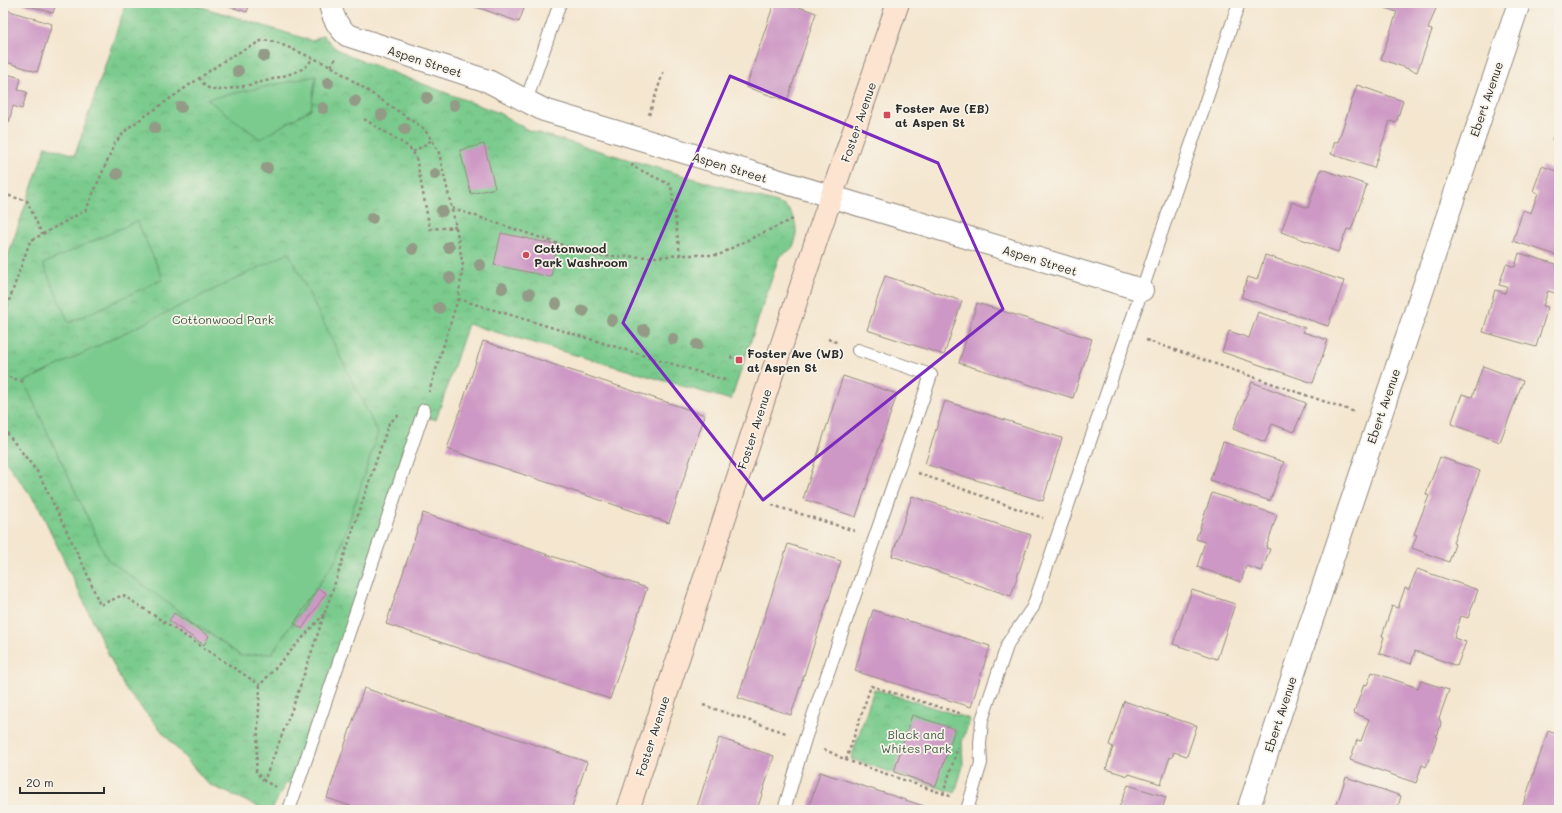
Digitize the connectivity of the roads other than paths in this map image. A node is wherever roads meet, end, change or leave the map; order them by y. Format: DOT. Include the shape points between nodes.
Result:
graph roads {
  1 [pos="560,3"];
  2 [pos="898,3"];
  3 [pos="1239,3"];
  4 [pos="1519,3"];
  5 [pos="331,9"];
  6 [pos="526,101"];
  7 [pos="832,198"];
  8 [pos="1142,290"];
  9 [pos="858,350"];
  10 [pos="424,410"];
  11 [pos="969,806"];
  12 [pos="289,810"];
  13 [pos="628,810"];
  14 [pos="784,810"];
  15 [pos="1248,810"];
  1 -- 6 [label="lane"];
  2 -- 7 [label="street, Foster Avenue"];
  3 -- 8 [label="lane"];
  4 -- 15 [label="street, Ebert Avenue"];
  5 -- 6 [label="street, Aspen Street" via="339,28 347,35 488,81"];
  6 -- 7 [label="street, Aspen Street" via="544,110"];
  7 -- 8 [label="street, Aspen Street"];
  7 -- 13 [label="street, Foster Avenue"];
  8 -- 11 [label="lane" via="1033,607 1008,643 982,720 981,763"];
  9 -- 14 [label="lane" via="931,375 805,739"];
  10 -- 12 [label="lane"];
}
